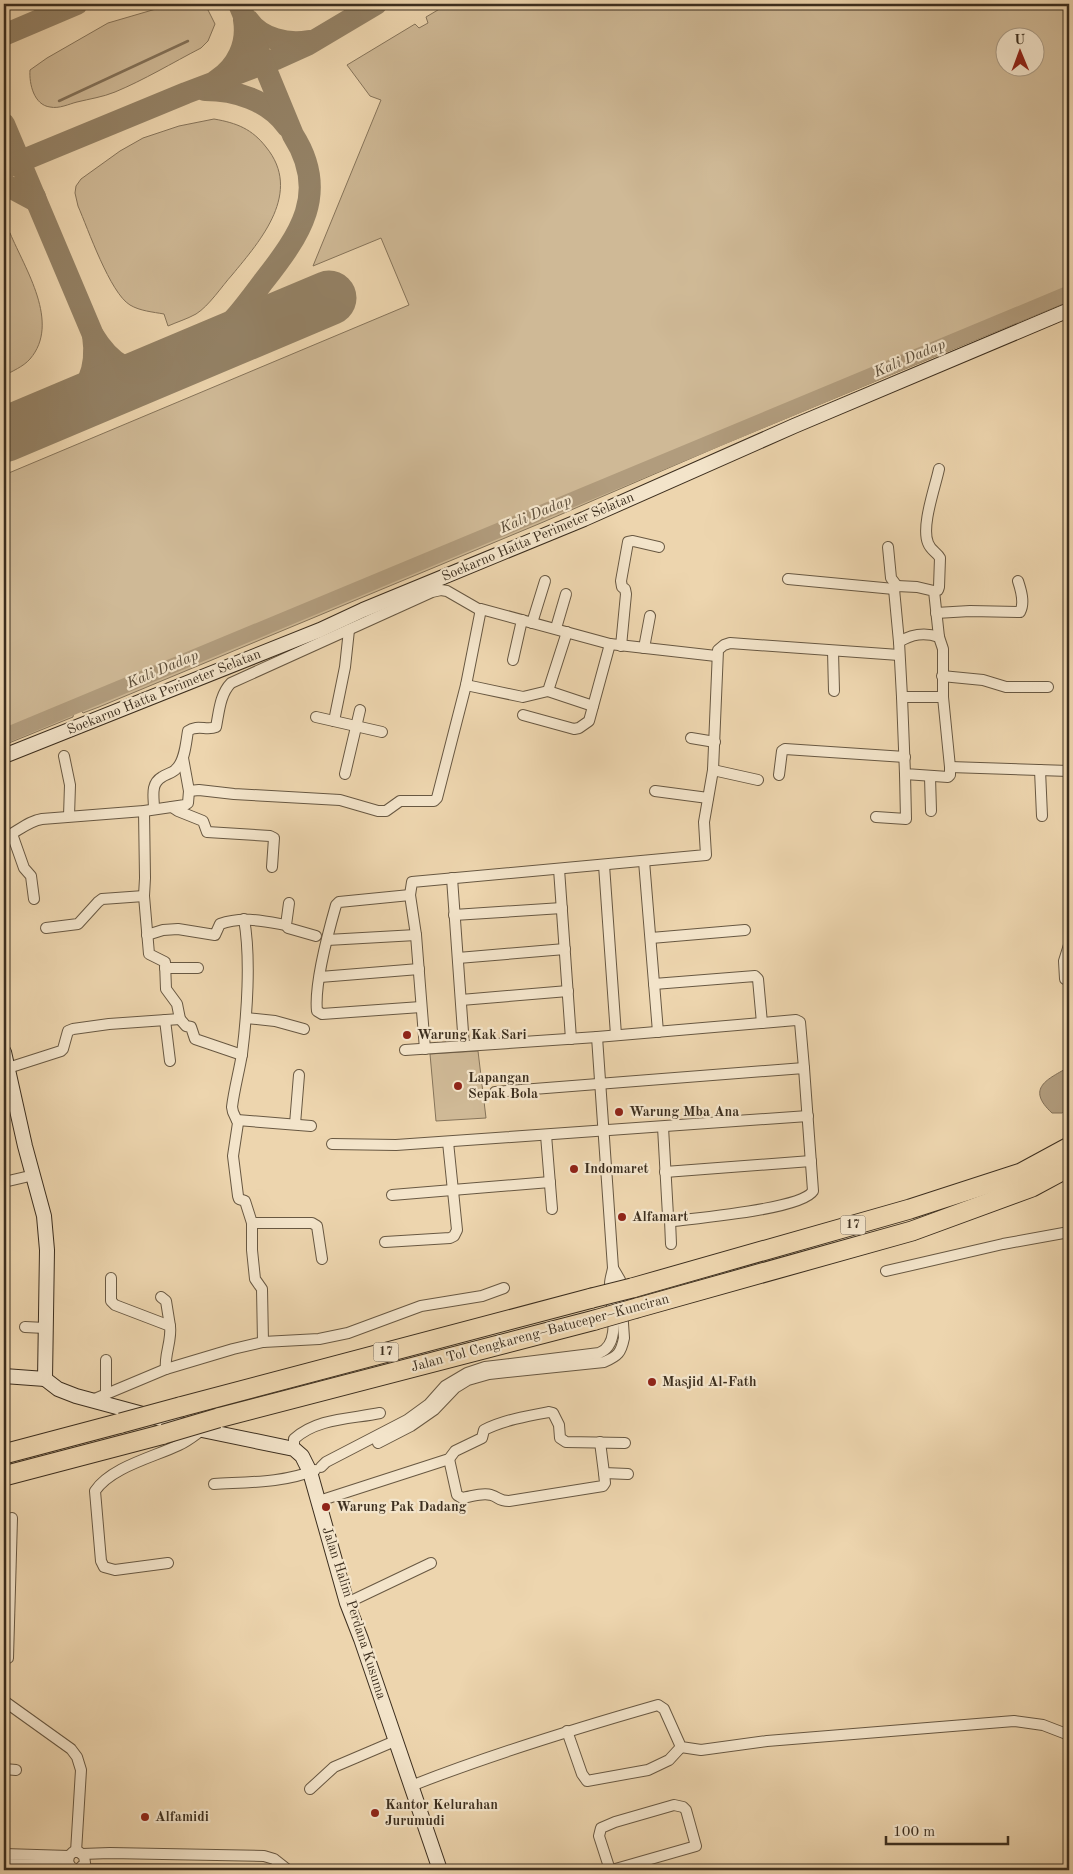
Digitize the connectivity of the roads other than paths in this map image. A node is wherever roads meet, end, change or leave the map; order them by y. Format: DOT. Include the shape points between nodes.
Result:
graph roads {
  1 [pos="1069,310"];
  2 [pos="939,470"];
  3 [pos="658,547"];
  4 [pos="888,547"];
  5 [pos="788,579"];
  6 [pos="545,581"];
  7 [pos="1018,581"];
  8 [pos="896,588"];
  9 [pos="934,591"];
  10 [pos="566,594"];
  11 [pos="480,610"];
  12 [pos="936,613"];
  13 [pos="650,616"];
  14 [pos="522,620"];
  15 [pos="532,623"];
  16 [pos="556,628"];
  17 [pos="349,630"];
  18 [pos="567,632"];
  19 [pos="939,637"];
  20 [pos="898,642"];
  21 [pos="610,644"];
  22 [pos="621,646"];
  23 [pos="644,648"];
  24 [pos="833,651"];
  25 [pos="899,655"];
  26 [pos="716,656"];
  27 [pos="513,660"];
  28 [pos="942,676"];
  29 [pos="466,685"];
  30 [pos="1048,687"];
  31 [pos="548,691"];
  32 [pos="834,692"];
  33 [pos="902,697"];
  34 [pos="943,697"];
  35 [pos="593,706"];
  36 [pos="360,710"];
  37 [pos="523,715"];
  38 [pos="316,717"];
  39 [pos="334,721"];
  40 [pos="356,726"];
  41 [pos="382,732"];
  42 [pos="691,738"];
  43 [pos="715,742"];
  44 [pos="4,756"];
  45 [pos="64,756"];
  46 [pos="905,757"];
  47 [pos="183,758"];
  48 [pos="950,767"];
  49 [pos="713,770"];
  50 [pos="1040,770"];
  51 [pos="1069,771"];
  52 [pos="344,774"];
  53 [pos="905,774"];
  54 [pos="779,775"];
  55 [pos="930,777"];
  56 [pos="758,780"];
  57 [pos="189,791"];
  58 [pos="655,791"];
  59 [pos="708,798"];
  60 [pos="172,807"];
  61 [pos="149,810"];
  62 [pos="931,811"];
  63 [pos="69,816"];
  64 [pos="1042,816"];
  65 [pos="876,817"];
  66 [pos="8,836"];
  67 [pos="644,861"];
  68 [pos="604,865"];
  69 [pos="272,867"];
  70 [pos="559,869"];
  71 [pos="452,878"];
  72 [pos="410,895"];
  73 [pos="144,896"];
  74 [pos="34,898"];
  75 [pos="289,904"];
  76 [pos="562,908"];
  77 [pos="454,915"];
  78 [pos="244,920"];
  79 [pos="286,925"];
  80 [pos="46,928"];
  81 [pos="745,930"];
  82 [pos="148,935"];
  83 [pos="416,935"];
  84 [pos="316,936"];
  85 [pos="651,938"];
  86 [pos="327,940"];
  87 [pos="1069,945"];
  88 [pos="565,949"];
  89 [pos="458,958"];
  90 [pos="165,968"];
  91 [pos="198,968"];
  92 [pos="419,969"];
  93 [pos="320,976"];
  94 [pos="1065,979"];
  95 [pos="654,984"];
  96 [pos="568,991"];
  97 [pos="461,1000"];
  98 [pos="421,1007"];
  99 [pos="246,1018"];
  100 [pos="165,1020"];
  101 [pos="180,1020"];
  102 [pos="762,1023"];
  103 [pos="304,1029"];
  104 [pos="658,1032"];
  105 [pos="616,1035"];
  106 [pos="597,1037"];
  107 [pos="571,1039"];
  108 [pos="464,1046"];
  109 [pos="425,1048"];
  110 [pos="406,1050"];
  111 [pos="4,1052"];
  112 [pos="242,1054"];
  113 [pos="170,1061"];
  114 [pos="8,1068"];
  115 [pos="804,1068"];
  116 [pos="299,1074"];
  117 [pos="600,1084"];
  118 [pos="495,1092"];
  119 [pos="808,1116"];
  120 [pos="237,1120"];
  121 [pos="295,1124"];
  122 [pos="311,1126"];
  123 [pos="663,1127"];
  124 [pos="604,1131"];
  125 [pos="546,1135"];
  126 [pos="448,1142"];
  127 [pos="332,1144"];
  128 [pos="1069,1147"];
  129 [pos="811,1161"];
  130 [pos="1069,1167"];
  131 [pos="666,1172"];
  132 [pos="34,1175"];
  133 [pos="4,1182"];
  134 [pos="550,1182"];
  135 [pos="453,1190"];
  136 [pos="392,1195"];
  137 [pos="552,1209"];
  138 [pos="670,1220"];
  139 [pos="252,1223"];
  140 [pos="1069,1232"];
  141 [pos="385,1242"];
  142 [pos="671,1244"];
  143 [pos="322,1259"];
  144 [pos="886,1272"];
  145 [pos="111,1278"];
  146 [pos="504,1288"];
  147 [pos="160,1297"];
  148 [pos="170,1326"];
  149 [pos="25,1328"];
  150 [pos="45,1328"];
  151 [pos="263,1342"];
  152 [pos="106,1360"];
  153 [pos="166,1370"];
  154 [pos="4,1376"];
  155 [pos="45,1379"];
  156 [pos="106,1393"];
  157 [pos="92,1400"];
  158 [pos="380,1412"];
  159 [pos="202,1430"];
  160 [pos="600,1442"];
  161 [pos="625,1443"];
  162 [pos="294,1449"];
  163 [pos="4,1454"];
  164 [pos="449,1459"];
  165 [pos="315,1470"];
  166 [pos="604,1473"];
  167 [pos="628,1474"];
  168 [pos="4,1476"];
  169 [pos="214,1484"];
  170 [pos="319,1501"];
  171 [pos="12,1518"];
  172 [pos="8,1550"];
  173 [pos="168,1562"];
  174 [pos="431,1563"];
  175 [pos="347,1603"];
  176 [pos="7,1629"];
  177 [pos="8,1658"];
  178 [pos="4,1701"];
  179 [pos="567,1731"];
  180 [pos="1069,1735"];
  181 [pos="395,1741"];
  182 [pos="681,1747"];
  183 [pos="4,1770"];
  184 [pos="16,1770"];
  185 [pos="411,1786"];
  186 [pos="310,1789"];
  187 [pos="4,1854"];
  188 [pos="264,1856"];
  189 [pos="75,1862"];
  190 [pos="4,1864"];
  191 [pos="262,1870"];
  192 [pos="288,1870"];
  193 [pos="440,1870"];
  194 [pos="611,1870"];
  1 -- 44 [label="main road, Soekarno Hatta Perimeter Selatan" via="320,630"];
  2 -- 9 [label="street" via="926,533 928,545 940,558 939,587"];
  3 -- 22 [label="street" via="628,542 621,581 626,594"];
  4 -- 8 [label="street" via="891,578"];
  5 -- 8 [label="street"];
  6 -- 15 [label="street"];
  7 -- 12 [label="street" via="1022,596 1020,612 970,610"];
  8 -- 9 [label="street" via="917,586"];
  8 -- 20 [label="street"];
  9 -- 12 [label="street"];
  10 -- 16 [label="street"];
  11 -- 14 [label="street" via="483,608"];
  11 -- 17 [label="street" via="441,590"];
  11 -- 29 [label="street"];
  12 -- 19 [label="street"];
  13 -- 23 [label="street"];
  14 -- 15 [label="street"];
  14 -- 27 [label="street"];
  15 -- 16 [label="street"];
  16 -- 18 [label="street"];
  17 -- 39 [label="street"];
  17 -- 47 [label="street" via="231,683 222,698 216,727 198,727 188,731"];
  18 -- 21 [label="street"];
  18 -- 31 [label="street"];
  19 -- 20 [label="street" via="916,634"];
  19 -- 28 [label="street" via="943,649"];
  20 -- 25 [label="street"];
  21 -- 22 [label="street"];
  21 -- 35 [label="street"];
  22 -- 23 [label="street"];
  23 -- 26 [label="street"];
  24 -- 25 [label="street"];
  24 -- 26 [label="street" via="730,643 718,650"];
  24 -- 32 [label="street"];
  25 -- 33 [label="street"];
  26 -- 43 [label="street"];
  28 -- 30 [label="street" via="983,680 1006,687"];
  28 -- 34 [label="street"];
  29 -- 31 [label="street" via="517,696"];
  29 -- 57 [label="street" via="434,801 400,801 386,811 378,811 340,800"];
  31 -- 35 [label="street"];
  33 -- 34 [label="street"];
  33 -- 46 [label="street"];
  34 -- 48 [label="street"];
  35 -- 37 [label="street" via="589,721 574,729"];
  36 -- 40 [label="street"];
  38 -- 39 [label="street"];
  39 -- 40 [label="street"];
  40 -- 41 [label="street"];
  40 -- 52 [label="street"];
  42 -- 43 [label="street"];
  43 -- 49 [label="street"];
  45 -- 63 [label="street" via="70,785"];
  46 -- 53 [label="street"];
  46 -- 54 [label="street" via="785,749"];
  47 -- 57 [label="street"];
  47 -- 61 [label="street" via="176,770 155,783"];
  48 -- 50 [label="street"];
  48 -- 55 [label="street" via="948,778"];
  49 -- 56 [label="street"];
  49 -- 59 [label="street"];
  50 -- 51 [label="street"];
  50 -- 64 [label="street"];
  53 -- 55 [label="street"];
  53 -- 65 [label="street" via="906,819"];
  55 -- 62 [label="street"];
  57 -- 60 [label="street" via="188,803"];
  58 -- 59 [label="street"];
  59 -- 67 [label="street" via="704,822 706,855"];
  60 -- 61 [label="street"];
  60 -- 69 [label="street" via="203,821 207,832 274,838"];
  61 -- 63 [label="street"];
  61 -- 73 [label="street"];
  63 -- 66 [label="street" via="34,820"];
  66 -- 74 [label="street" via="31,876"];
  67 -- 68 [label="street"];
  67 -- 85 [label="street"];
  68 -- 70 [label="street"];
  68 -- 105 [label="street"];
  70 -- 71 [label="street"];
  70 -- 76 [label="street"];
  71 -- 72 [label="street" via="412,882"];
  71 -- 77 [label="street"];
  72 -- 83 [label="street"];
  72 -- 86 [label="street" via="340,902 336,905"];
  73 -- 80 [label="street" via="102,899 78,924"];
  73 -- 82 [label="street"];
  75 -- 79 [label="street"];
  76 -- 77 [label="street"];
  76 -- 88 [label="street"];
  77 -- 89 [label="street"];
  78 -- 79 [label="street"];
  78 -- 82 [label="street" via="220,924 215,936 178,929"];
  78 -- 99 [label="street"];
  79 -- 84 [label="street" via="291,930"];
  81 -- 85 [label="street"];
  82 -- 90 [label="street" via="149,954 165,962"];
  83 -- 86 [label="street"];
  83 -- 92 [label="street"];
  85 -- 95 [label="street"];
  86 -- 93 [label="street"];
  87 -- 94 [label="street" via="1064,961"];
  88 -- 89 [label="street"];
  88 -- 96 [label="street"];
  89 -- 97 [label="street"];
  90 -- 91 [label="street"];
  90 -- 101 [label="street" via="166,989 177,1004"];
  92 -- 93 [label="street"];
  92 -- 98 [label="street"];
  93 -- 98 [label="street" via="316,1005 322,1014"];
  95 -- 102 [label="street" via="755,976"];
  95 -- 104 [label="street"];
  96 -- 97 [label="street"];
  96 -- 107 [label="street"];
  97 -- 108 [label="street"];
  98 -- 109 [label="street"];
  99 -- 103 [label="street" via="275,1020"];
  99 -- 112 [label="street"];
  100 -- 101 [label="street"];
  100 -- 113 [label="street"];
  100 -- 114 [label="street" via="73,1029 68,1031 61,1052"];
  101 -- 112 [label="street" via="191,1027 195,1039"];
  102 -- 104 [label="street"];
  102 -- 115 [label="street" via="798,1021"];
  104 -- 105 [label="street"];
  105 -- 106 [label="street"];
  106 -- 107 [label="street"];
  106 -- 117 [label="street"];
  107 -- 108 [label="street"];
  108 -- 109 [label="street"];
  109 -- 110 [label="street"];
  111 -- 114 [label="main road"];
  112 -- 120 [label="street" via="232,1108"];
  114 -- 132 [label="main road"];
  115 -- 117 [label="street"];
  115 -- 119 [label="street"];
  116 -- 121 [label="street"];
  117 -- 118 [label="street"];
  117 -- 124 [label="street"];
  119 -- 123 [label="street"];
  119 -- 129 [label="street"];
  120 -- 121 [label="street"];
  120 -- 139 [label="street" via="236,1186 239,1199 245,1200"];
  121 -- 122 [label="street"];
  123 -- 124 [label="street"];
  123 -- 131 [label="street"];
  124 -- 125 [label="street"];
  124 -- 165 [label="street" via="613,1268 620,1280 624,1338 616,1357 604,1362 489,1374 468,1380 412,1426 336,1464"];
  125 -- 126 [label="street"];
  125 -- 134 [label="street"];
  126 -- 127 [label="street"];
  126 -- 135 [label="street"];
  128 -- 163 [label="highway, Jalan Tol Cengkareng–Batuceper–Kunciran / 17, bridge" via="1021,1173 910,1209 632,1288"];
  129 -- 131 [label="street"];
  129 -- 138 [label="street" via="813,1191 805,1198 750,1212"];
  130 -- 168 [label="highway, Jalan Tol Cengkareng–Batuceper–Kunciran / 17, bridge" via="1032,1187 912,1231 595,1320"];
  131 -- 138 [label="street"];
  132 -- 133 [label="street"];
  132 -- 150 [label="main road" via="44,1216 47,1250"];
  134 -- 135 [label="street"];
  134 -- 137 [label="street"];
  135 -- 136 [label="street"];
  135 -- 141 [label="street" via="454,1236"];
  138 -- 142 [label="street"];
  139 -- 143 [label="street" via="312,1223 317,1226"];
  139 -- 151 [label="street" via="254,1274 262,1289"];
  140 -- 144 [label="street"];
  145 -- 148 [label="street" via="114,1305"];
  146 -- 151 [label="street" via="482,1296 421,1306 348,1333 319,1339"];
  147 -- 148 [label="street" via="166,1302"];
  148 -- 153 [label="street"];
  149 -- 150 [label="street"];
  150 -- 155 [label="main road"];
  151 -- 153 [label="street"];
  152 -- 156 [label="street"];
  153 -- 156 [label="street"];
  154 -- 155 [label="main road"];
  155 -- 157 [label="main road" via="58,1389"];
  156 -- 157 [label="street"];
  157 -- 159 [label="main road"];
  158 -- 162 [label="street" via="338,1419 315,1427 294,1439"];
  159 -- 162 [label="main road"];
  159 -- 173 [label="street" via="181,1444 109,1477 96,1491 104,1567 115,1570"];
  160 -- 161 [label="street"];
  160 -- 164 [label="street" via="566,1442 560,1438 559,1425 553,1413 549,1412 484,1430 482,1438 454,1451"];
  160 -- 166 [label="street"];
  162 -- 165 [label="main road, Jalan Halim Perdana Kusuma"];
  164 -- 166 [label="street" via="457,1495 462,1498 486,1494 500,1501 509,1501 602,1486 605,1483"];
  164 -- 170 [label="street"];
  165 -- 169 [label="street" via="256,1482"];
  165 -- 170 [label="main road, Jalan Halim Perdana Kusuma"];
  166 -- 167 [label="street"];
  170 -- 175 [label="main road, Jalan Halim Perdana Kusuma"];
  171 -- 172 [label="street"];
  172 -- 176 [label="street"];
  174 -- 175 [label="street"];
  175 -- 181 [label="main road, Jalan Halim Perdana Kusuma"];
  176 -- 177 [label="street"];
  178 -- 189 [label="street" via="71,1749 77,1757 81,1770"];
  179 -- 182 [label="street" via="658,1705 664,1709"];
  179 -- 182 [label="street" via="587,1781 648,1770 670,1760"];
  179 -- 185 [label="street" via="474,1761"];
  180 -- 182 [label="street" via="1043,1725 1014,1721 702,1750"];
  181 -- 185 [label="main road, Jalan Halim Perdana Kusuma"];
  181 -- 186 [label="street" via="334,1767"];
  183 -- 184 [label="street"];
  185 -- 193 [label="main road, Jalan Halim Perdana Kusuma"];
  187 -- 189 [label="street"];
  188 -- 189 [label="street" via="110,1853"];
  188 -- 191 [label="street"];
  188 -- 192 [label="street"];
  189 -- 190 [label="street"];
  189 -- 191 [label="street"];
  194 -- 194 [label="street" via="696,1846 686,1810 674,1805 601,1828 599,1836"];
}
